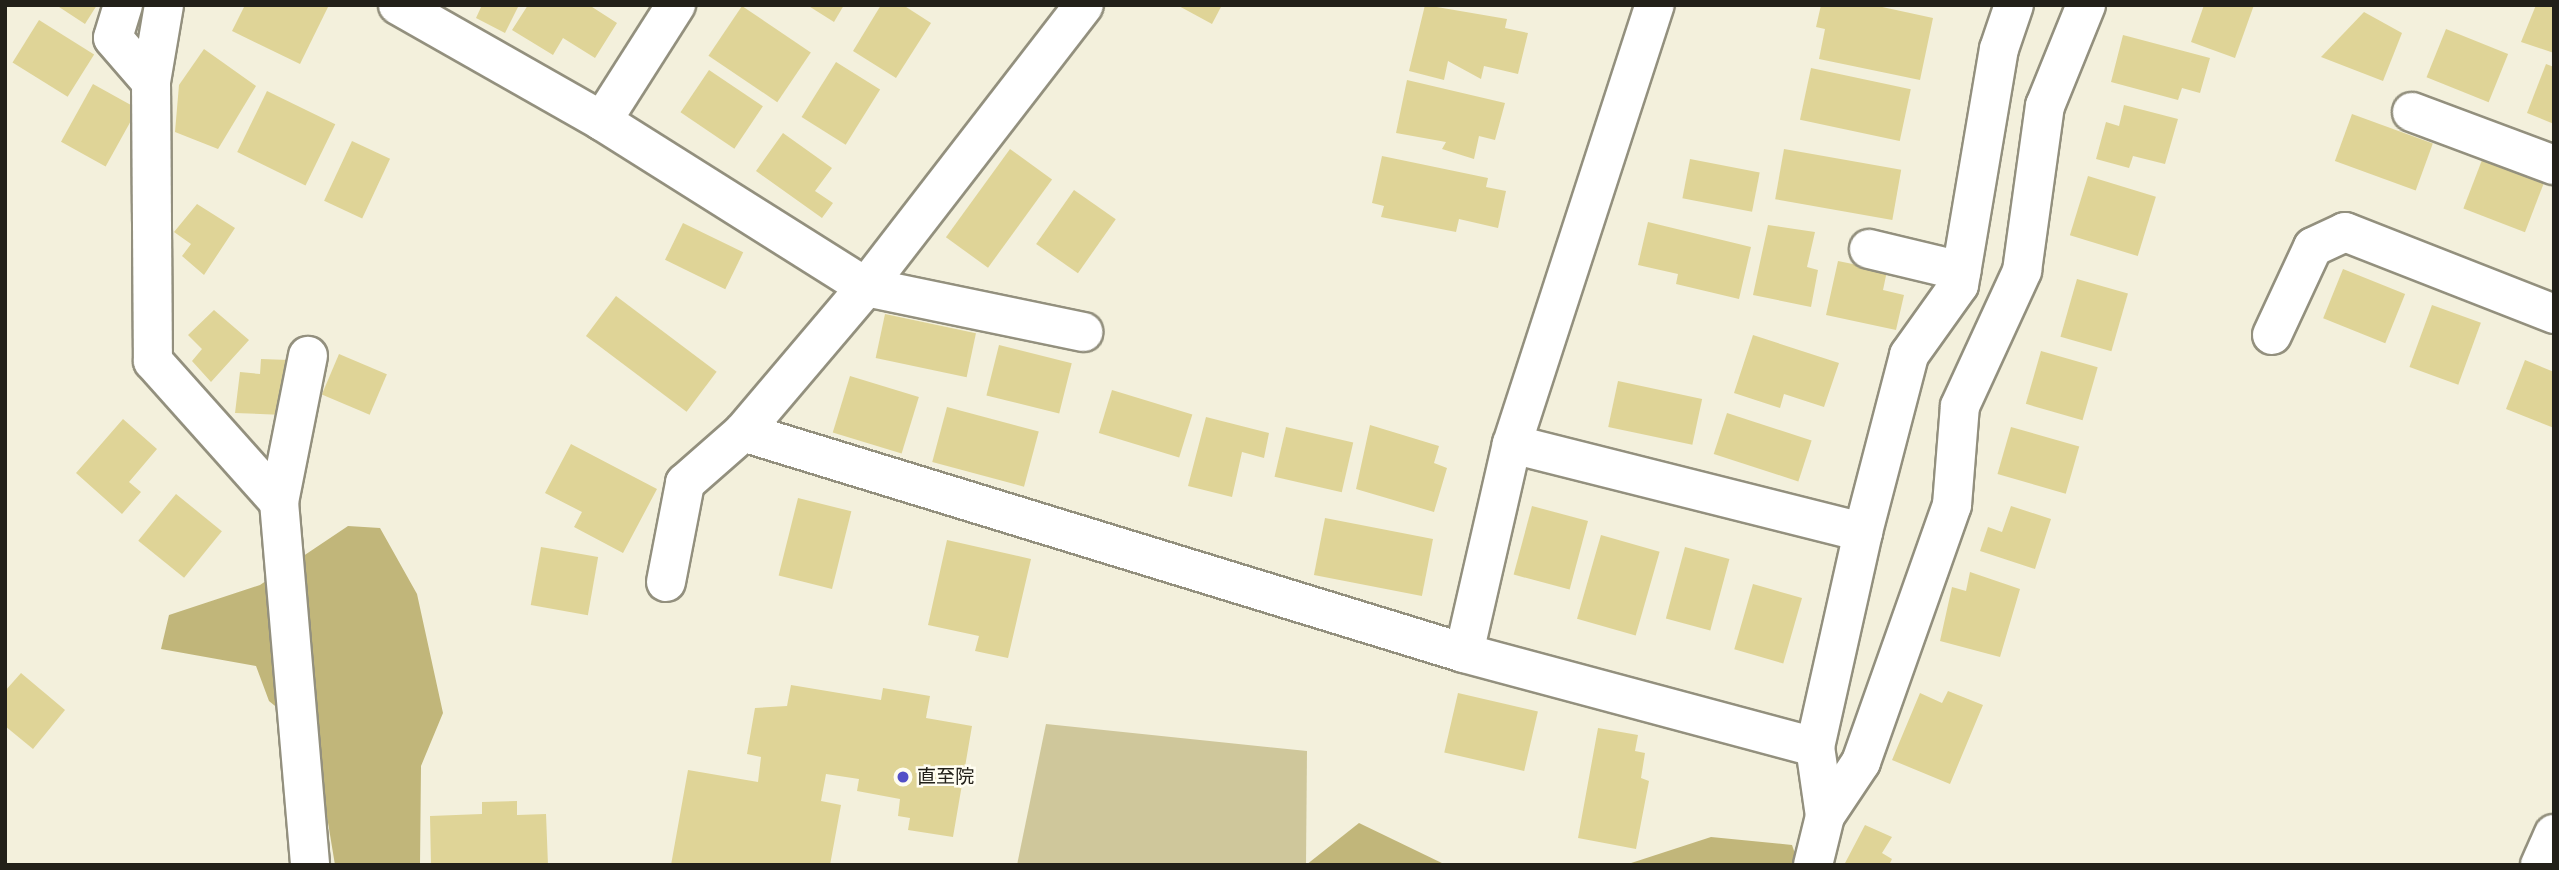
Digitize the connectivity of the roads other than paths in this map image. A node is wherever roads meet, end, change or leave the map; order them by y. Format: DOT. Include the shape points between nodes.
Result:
graph roads {
  1 [pos="123,5"];
  2 [pos="163,5"];
  3 [pos="398,5"];
  4 [pos="676,5"];
  5 [pos="1084,5"];
  6 [pos="1655,5"];
  7 [pos="2014,5"];
  8 [pos="2086,5"];
  9 [pos="151,82"];
  10 [pos="2412,112"];
  11 [pos="602,121"];
  12 [pos="2554,165"];
  13 [pos="1869,249"];
  14 [pos="1961,271"];
  15 [pos="866,287"];
  16 [pos="2554,314"];
  17 [pos="1083,332"];
  18 [pos="2272,335"];
  19 [pos="308,356"];
  20 [pos="743,432"];
  21 [pos="1512,444"];
  22 [pos="279,502"];
  23 [pos="1863,532"];
  24 [pos="666,582"];
  25 [pos="1464,653"];
  26 [pos="1815,747"];
  27 [pos="1825,816"];
  28 [pos="2554,834"];
  29 [pos="310,865"];
  30 [pos="1813,865"];
  31 [pos="2540,865"];
  1 -- 9 [label="street" via="113,38"];
  2 -- 9 [label="street"];
  3 -- 11 [label="street"];
  4 -- 11 [label="street"];
  5 -- 15 [label="street"];
  6 -- 21 [label="street"];
  7 -- 14 [label="street" via="1999,49"];
  8 -- 27 [label="street" via="2045,106 2022,271 1960,407 1952,505 1861,762"];
  9 -- 22 [label="street" via="153,361"];
  10 -- 12 [label="street"];
  11 -- 15 [label="street"];
  13 -- 14 [label="street"];
  14 -- 23 [label="street" via="1959,285 1909,355"];
  15 -- 17 [label="street"];
  15 -- 20 [label="street"];
  16 -- 18 [label="street" via="2345,232 2313,247"];
  19 -- 22 [label="street"];
  20 -- 24 [label="street" via="685,483"];
  20 -- 25 [label="street"];
  21 -- 23 [label="street"];
  21 -- 25 [label="street"];
  22 -- 29 [label="street"];
  23 -- 26 [label="street"];
  25 -- 26 [label="street"];
  26 -- 27 [label="street"];
  27 -- 30 [label="street"];
  28 -- 31 [label="street"];
}
